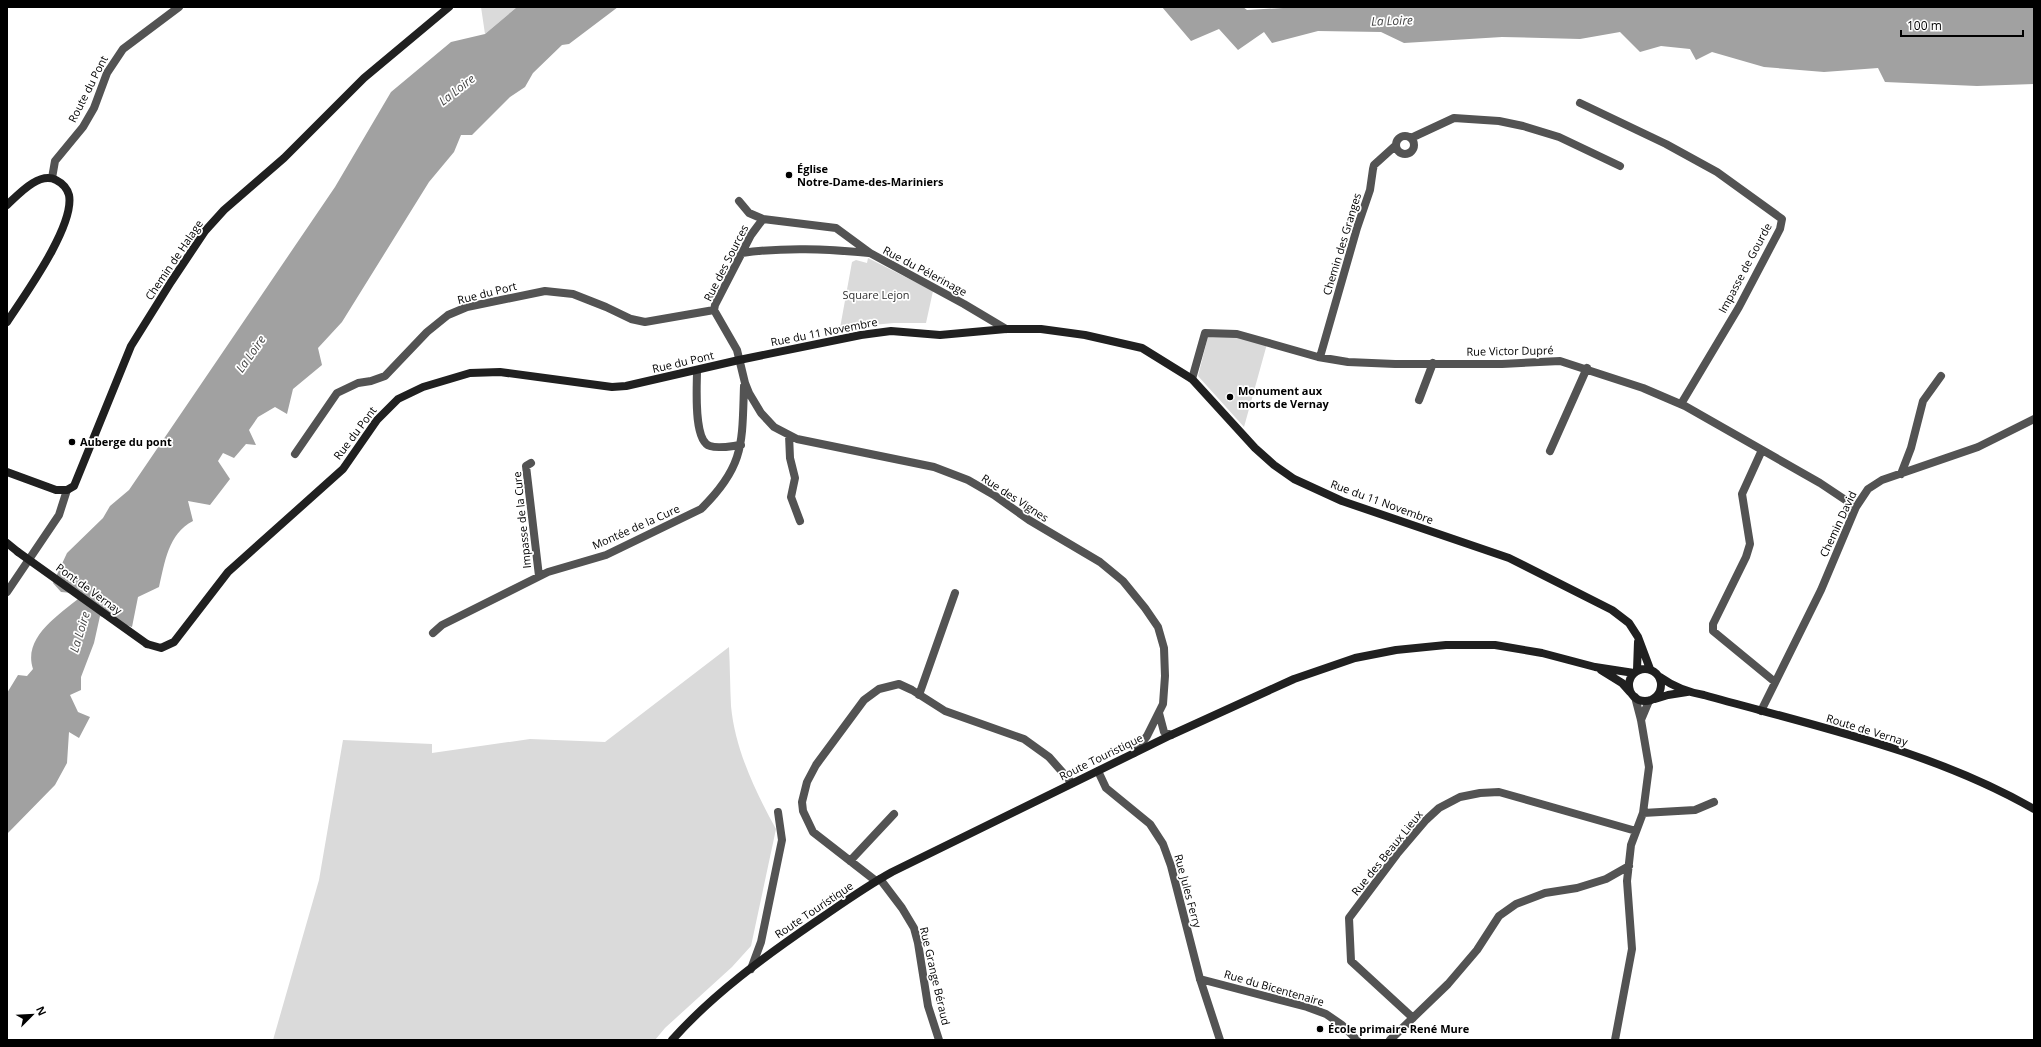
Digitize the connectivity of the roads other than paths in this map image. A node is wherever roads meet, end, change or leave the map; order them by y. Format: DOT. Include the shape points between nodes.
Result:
graph roads {
  1 [pos="179,7"];
  2 [pos="449,7"];
  3 [pos="1580,103"];
  4 [pos="1411,138"];
  5 [pos="1395,146"];
  6 [pos="1620,166"];
  7 [pos="52,178"];
  8 [pos="740,201"];
  9 [pos="7,205"];
  10 [pos="763,219"];
  11 [pos="742,253"];
  12 [pos="870,253"];
  13 [pos="714,310"];
  14 [pos="7,322"];
  15 [pos="1006,329"];
  16 [pos="1320,357"];
  17 [pos="739,360"];
  18 [pos="1433,363"];
  19 [pos="1587,368"];
  20 [pos="697,371"];
  21 [pos="1941,376"];
  22 [pos="1192,379"];
  23 [pos="745,383"];
  24 [pos="1419,400"];
  25 [pos="1680,404"];
  26 [pos="2034,419"];
  27 [pos="789,435"];
  28 [pos="741,446"];
  29 [pos="1762,450"];
  30 [pos="1550,451"];
  31 [pos="295,454"];
  32 [pos="531,463"];
  33 [pos="7,472"];
  34 [pos="1901,474"];
  35 [pos="67,490"];
  36 [pos="1856,507"];
  37 [pos="800,521"];
  38 [pos="7,543"];
  39 [pos="539,576"];
  40 [pos="7,592"];
  41 [pos="955,593"];
  42 [pos="434,633"];
  43 [pos="1638,637"];
  44 [pos="147,644"];
  45 [pos="1595,667"];
  46 [pos="1650,669"];
  47 [pos="1636,672"];
  48 [pos="1660,677"];
  49 [pos="1775,682"];
  50 [pos="1687,692"];
  51 [pos="919,695"];
  52 [pos="1633,695"];
  53 [pos="1651,700"];
  54 [pos="1761,711"];
  55 [pos="1159,713"];
  56 [pos="1641,720"];
  57 [pos="1171,735"];
  58 [pos="1134,753"];
  59 [pos="1098,771"];
  60 [pos="1072,783"];
  61 [pos="1714,802"];
  62 [pos="2034,808"];
  63 [pos="778,812"];
  64 [pos="1643,813"];
  65 [pos="894,814"];
  66 [pos="1636,831"];
  67 [pos="850,861"];
  68 [pos="1628,866"];
  69 [pos="878,880"];
  70 [pos="751,969"];
  71 [pos="1200,979"];
  72 [pos="1412,1018"];
  73 [pos="672,1040"];
  74 [pos="939,1040"];
  75 [pos="1220,1040"];
  76 [pos="1357,1040"];
  77 [pos="1390,1040"];
  78 [pos="1615,1040"];
  1 -- 7 [label="street, Route du Pont" via="123,49 107,73 94,108 83,127 55,160"];
  2 -- 35 [label="street, Chemin de Halage" via="364,78 284,158 224,210 206,231 170,282 131,346 78,478 74,486"];
  3 -- 25 [label="street, Impasse de Gourde" via="1666,144 1717,172 1782,219 1780,229 1739,307"];
  4 -- 5 [label="street" via="1402,136 1397,139"];
  4 -- 5 [label="street" via="1414,146 1410,153 1400,153"];
  4 -- 6 [label="street" via="1454,118 1499,121 1559,137"];
  5 -- 16 [label="street, Chemin des Granges" via="1374,164 1370,190"];
  7 -- 9 [label="street" via="29,185"];
  7 -- 14 [label="street" via="62,183 69,196 65,220 48,258"];
  8 -- 10 [label="street" via="749,213"];
  10 -- 11 [label="street, Rue des Sources"];
  10 -- 12 [label="street, Rue du Pélerinage" via="836,228"];
  11 -- 12 [label="street" via="809,248"];
  11 -- 13 [label="street, Rue des Sources"];
  12 -- 15 [label="street, Rue du Pélerinage"];
  13 -- 17 [label="street, Rue des Sources" via="737,350"];
  13 -- 31 [label="street, Rue du Port" via="645,322 631,319 573,294 545,291 466,307 448,315 427,332 385,376 358,382 337,393"];
  15 -- 17 [label="street, Rue du 11 Novembre" via="940,335 891,331"];
  15 -- 22 [label="street, Rue du 11 Novembre" via="1041,329 1085,335 1142,348"];
  16 -- 18 [label="street, Rue Victor Dupré" via="1348,362"];
  16 -- 22 [label="street, Rue Victor Dupré" via="1237,334 1205,333"];
  17 -- 20 [label="street, Rue du Pont"];
  17 -- 23 [label="street, Rue des Vignes"];
  18 -- 19 [label="street, Rue Victor Dupré" via="1502,364 1560,361"];
  18 -- 24 [label="street"];
  19 -- 25 [label="street, Rue Victor Dupré"];
  19 -- 30 [label="street"];
  20 -- 28 [label="street" via="698,429 702,440 715,447"];
  20 -- 44 [label="street, Rue du Pont" via="626,386 500,372 470,373 423,387 398,398 377,420 343,468 228,572 174,642 161,648"];
  21 -- 34 [label="street" via="1923,401 1911,448"];
  22 -- 43 [label="street, Rue du 11 Novembre" via="1255,448 1294,479 1342,502 1508,558 1612,610 1629,623"];
  23 -- 27 [label="street, Rue des Vignes" via="760,413 774,427"];
  23 -- 28 [label="street, Montée de la Cure"];
  25 -- 29 [label="street, Rue Victor Dupré"];
  26 -- 34 [label="street, Chemin David" via="1978,447"];
  27 -- 37 [label="street" via="790,458 795,478 791,496"];
  27 -- 55 [label="street, Rue des Vignes" via="843,450 934,468 968,480 1100,562 1123,581 1158,627 1164,648 1165,676 1163,704"];
  28 -- 39 [label="street, Montée de la Cure" via="731,472 701,509 606,555"];
  29 -- 36 [label="street, Rue Victor Dupré"];
  29 -- 49 [label="street" via="1742,494 1750,544 1746,558 1713,624 1713,631"];
  32 -- 39 [label="street, Impasse de la Cure" via="526,466"];
  33 -- 35 [label="street" via="56,490"];
  34 -- 36 [label="street, Chemin David" via="1882,480 1868,489"];
  35 -- 40 [label="street, Chemin de Halage" via="59,515"];
  36 -- 49 [label="street, Chemin David" via="1820,590"];
  38 -- 44 [label="street, Pont de Vernay, bridge"];
  39 -- 42 [label="street, Montée de la Cure" via="442,625"];
  41 -- 51 [label="street"];
  43 -- 46 [label="street, Rue du 11 Novembre"];
  43 -- 47 [label="street"];
  45 -- 47 [label="street, Route Touristique"];
  45 -- 52 [label="street, Route Touristique" via="1622,683"];
  45 -- 57 [label="street, Route Touristique" via="1542,652 1495,645 1446,645 1396,650 1355,658 1294,678"];
  46 -- 47 [label="street"];
  46 -- 48 [label="street"];
  47 -- 52 [label="street" via="1629,682"];
  48 -- 50 [label="street, Route de Vernay"];
  48 -- 53 [label="street" via="1662,687 1658,696"];
  49 -- 54 [label="street, Chemin David"];
  50 -- 53 [label="street, Route de Vernay"];
  50 -- 54 [label="street, Route de Vernay"];
  51 -- 60 [label="street, Rue Grange Béraud" via="945,711 1024,739 1049,757"];
  51 -- 67 [label="street, Rue Grange Béraud" via="899,684 879,689 864,700 816,765 807,782 803,794 803,811 813,832"];
  52 -- 53 [label="street" via="1641,701"];
  52 -- 56 [label="street"];
  53 -- 56 [label="street"];
  54 -- 62 [label="street, Route de Vernay" via="1895,750 1968,776"];
  55 -- 57 [label="street" via="1164,732"];
  55 -- 58 [label="street, Rue des Vignes" via="1147,736"];
  56 -- 64 [label="street" via="1649,767"];
  57 -- 58 [label="street, Route Touristique"];
  58 -- 59 [label="street, Route Touristique"];
  59 -- 60 [label="street, Route Touristique"];
  59 -- 71 [label="street, Rue Jules Ferry" via="1106,788 1150,824 1163,844"];
  60 -- 69 [label="street, Route Touristique"];
  61 -- 64 [label="street" via="1695,810"];
  63 -- 70 [label="street" via="782,840 761,942"];
  64 -- 66 [label="street"];
  65 -- 67 [label="street"];
  66 -- 68 [label="street"];
  66 -- 72 [label="street, Rue des Beaux Lieux" via="1499,792 1460,797 1439,808 1396,854 1349,918 1351,961"];
  67 -- 69 [label="street, Rue Grange Béraud"];
  68 -- 72 [label="street" via="1606,879 1577,888 1545,893 1516,904 1498,916 1477,950 1448,984"];
  68 -- 78 [label="street" via="1626,881 1632,949"];
  69 -- 70 [label="street, Route Touristique" via="771,952"];
  69 -- 74 [label="street, Rue Grange Béraud" via="902,908 914,928 928,1006"];
  70 -- 73 [label="street, Route Touristique" via="691,1018"];
  71 -- 75 [label="street, Rue Jules Ferry"];
  71 -- 76 [label="street, Rue du Bicentenaire" via="1308,1007 1326,1014"];
  72 -- 77 [label="street"];
}
